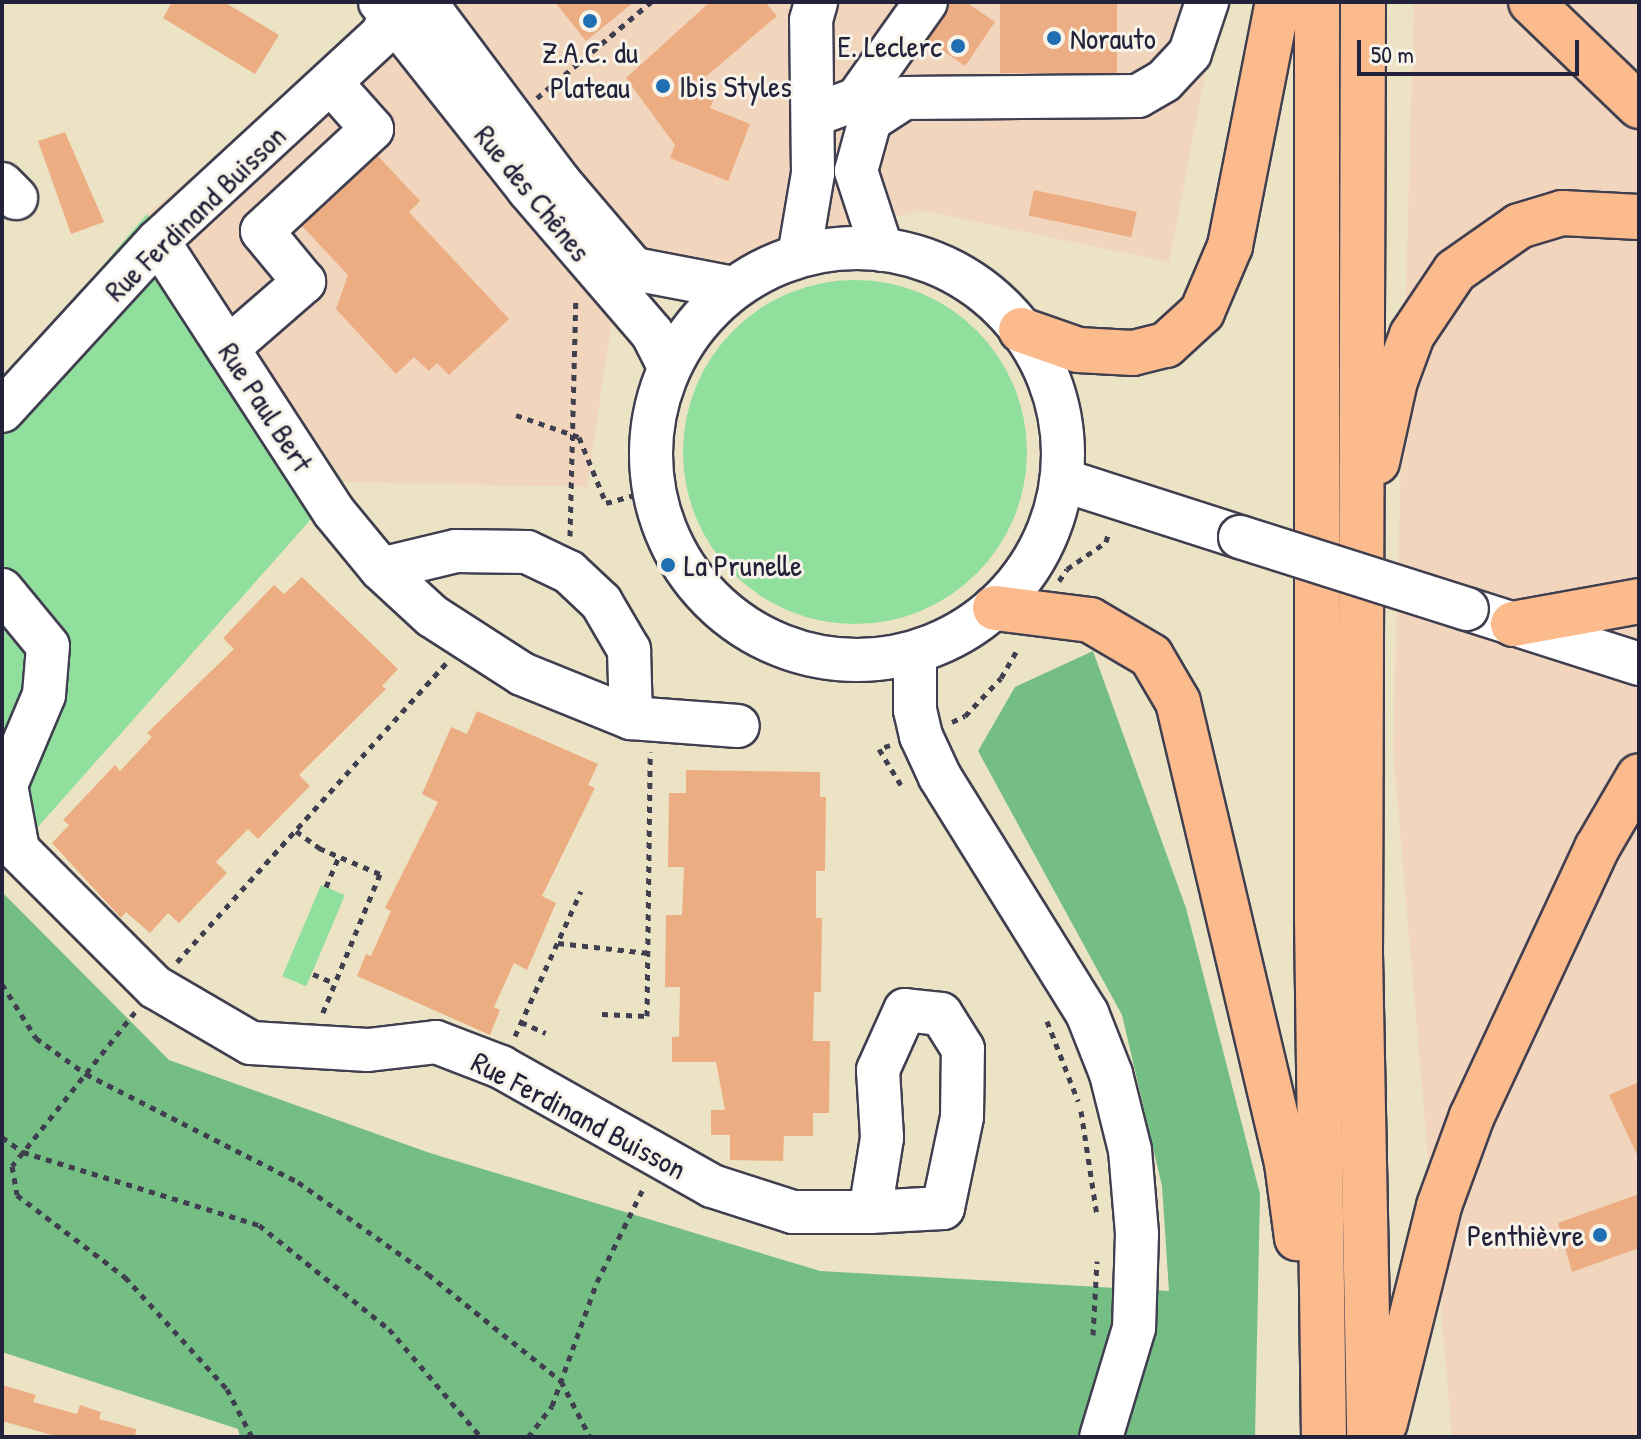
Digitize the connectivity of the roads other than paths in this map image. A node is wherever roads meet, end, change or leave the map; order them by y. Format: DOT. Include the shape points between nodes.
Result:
graph roads {
  1 [pos="816,2"];
  2 [pos="926,2"];
  3 [pos="1207,2"];
  4 [pos="1278,2"];
  5 [pos="1317,2"];
  6 [pos="1363,2"];
  7 [pos="1531,2"];
  8 [pos="399,6"];
  9 [pos="332,84"];
  10 [pos="1639,106"];
  11 [pos="814,115"];
  12 [pos="538,153"];
  13 [pos="1639,217"];
  14 [pos="158,241"];
  15 [pos="882,250"];
  16 [pos="799,256"];
  17 [pos="734,288"];
  18 [pos="1021,330"];
  19 [pos="228,348"];
  20 [pos="669,367"];
  21 [pos="2,411"];
  22 [pos="1062,480"];
  23 [pos="1359,504"];
  24 [pos="381,569"];
  25 [pos="2,590"];
  26 [pos="1639,601"];
  27 [pos="995,608"];
  28 [pos="1513,624"];
  29 [pos="915,653"];
  30 [pos="1639,664"];
  31 [pos="641,719"];
  32 [pos="738,726"];
  33 [pos="1639,776"];
  34 [pos="870,1212"];
  35 [pos="1101,1437"];
  36 [pos="1322,1437"];
  37 [pos="1369,1437"];
  38 [pos="1382,1437"];
  1 -- 11 [label="street" via="811,20"];
  2 -- 11 [label="street" via="857,99"];
  3 -- 15 [label="street" via="1190,53 1164,81 1138,96 904,98 870,120 856,171"];
  4 -- 18 [label="highway" via="1230,246 1202,312 1166,345 1133,353 1078,350"];
  5 -- 36 [label="highway"];
  6 -- 23 [label="highway"];
  7 -- 10 [label="highway"];
  8 -- 9 [label="street, Rue Ferdinand Buisson"];
  8 -- 12 [label="street, Rue des Chênes" via="512,119"];
  8 -- 12 [label="street" via="417,19 508,135"];
  8 -- 20 [label="street, Rue des Chênes" via="578,249 652,333"];
  9 -- 14 [label="street, Rue Ferdinand Buisson"];
  9 -- 19 [label="street" via="372,129 262,231 304,282"];
  11 -- 16 [label="street" via="813,173"];
  12 -- 17 [label="street, Rue des Chênes" via="634,269"];
  13 -- 23 [label="highway" via="1562,213 1519,226 1455,271 1412,335 1395,381 1379,459"];
  14 -- 19 [label="street, Rue Paul Bert"];
  14 -- 21 [label="street, Rue Ferdinand Buisson"];
  15 -- 16 [label="street" via="840,249"];
  15 -- 18 [label="street" via="935,263 982,291"];
  16 -- 17 [label="street"];
  17 -- 20 [label="street" via="686,337"];
  18 -- 22 [label="street" via="1048,376 1061,427"];
  19 -- 24 [label="street, Rue Paul Bert" via="334,512"];
  20 -- 29 [label="street" via="650,448 653,490 671,545 703,593 748,630 801,653 858,661"];
  22 -- 27 [label="street" via="1050,528 1028,571"];
  22 -- 28 [label="street, bridge"];
  23 -- 37 [label="highway"];
  24 -- 31 [label="street, Rue Paul Bert" via="432,616 522,674"];
  24 -- 31 [label="street" via="456,551 527,552 569,572 601,602 629,650"];
  25 -- 34 [label="street, Rue Ferdinand Buisson" via="48,646 44,695 6,785 18,850 155,987 251,1043 368,1050 436,1042 501,1067 712,1186 793,1212"];
  26 -- 28 [label="highway"];
  27 -- 29 [label="street" via="958,635"];
  27 -- 36 [label="highway" via="1090,620 1151,656 1178,702 1287,1163 1297,1225 1301,1365"];
  28 -- 30 [label="street"];
  29 -- 35 [label="street" via="915,710 921,736 940,777 1087,1013 1111,1074 1130,1150 1137,1234 1134,1328"];
  31 -- 32 [label="street, Rue Paul Bert"];
  33 -- 38 [label="highway" via="1597,848 1472,1116 1439,1206"];
}
